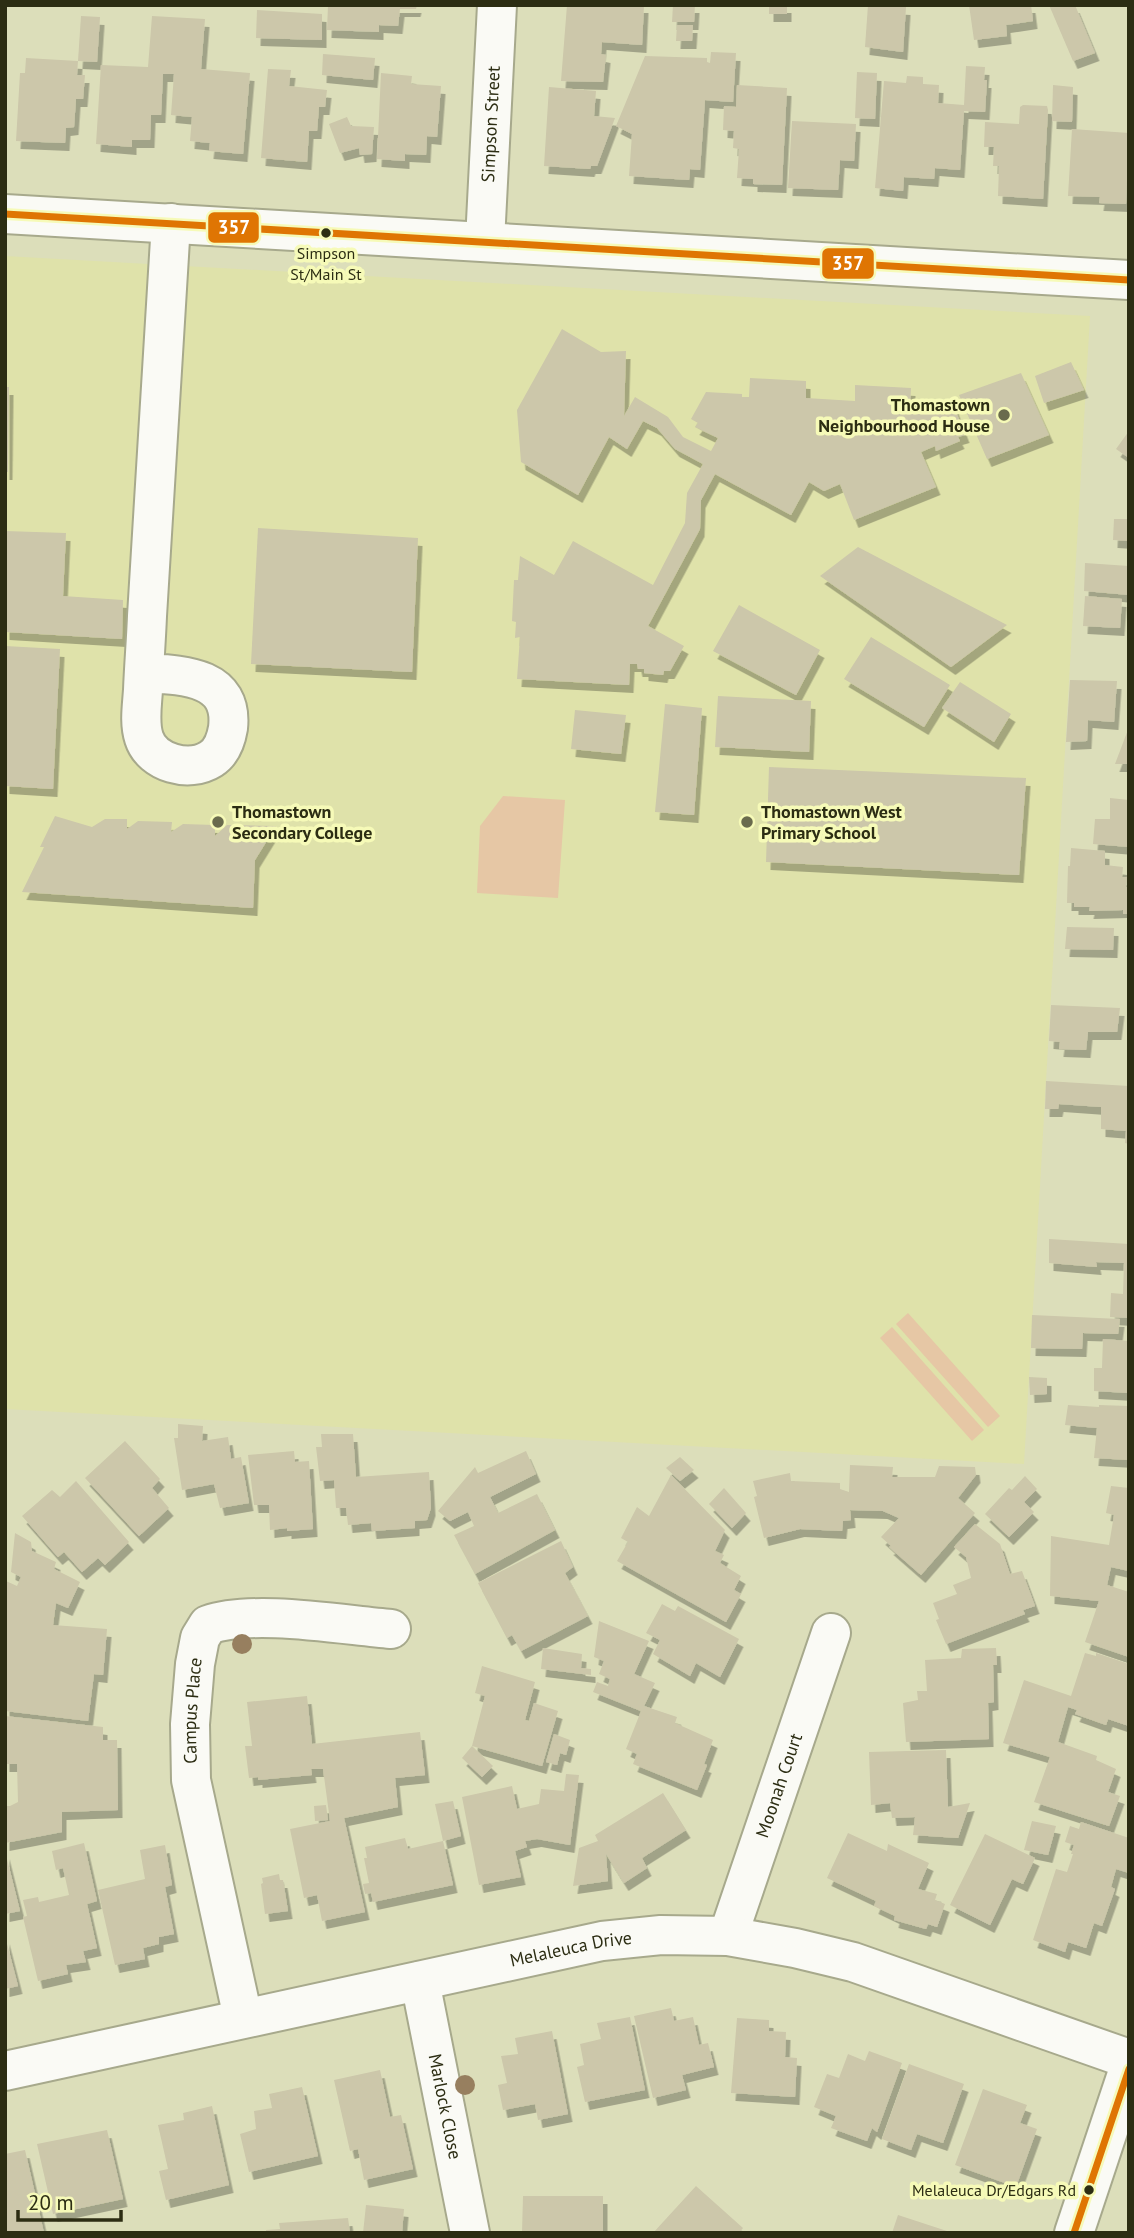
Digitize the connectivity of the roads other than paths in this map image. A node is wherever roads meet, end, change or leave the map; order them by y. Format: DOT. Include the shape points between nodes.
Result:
graph roads {
  1 [pos="497,5"];
  2 [pos="5,214"];
  3 [pos="171,223"];
  4 [pos="485,242"];
  5 [pos="1129,280"];
  6 [pos="144,673"];
  7 [pos="391,1629"];
  8 [pos="831,1633"];
  9 [pos="728,1936"];
  10 [pos="420,1981"];
  11 [pos="243,2018"];
  12 [pos="1129,2059"];
  13 [pos="1129,2068"];
  14 [pos="5,2071"];
  15 [pos="470,2233"];
  16 [pos="1074,2233"];
  1 -- 4 [label="street, Simpson Street"];
  2 -- 3 [label="street"];
  3 -- 4 [label="street"];
  3 -- 6 [label="street"];
  4 -- 5 [label="street"];
  7 -- 11 [label="street, Campus Place" via="235,1619 208,1625 200,1638 190,1724 191,1780"];
  8 -- 9 [label="street, Moonah Court"];
  9 -- 10 [label="street, Melaleuca Drive" via="660,1935 602,1941"];
  9 -- 12 [label="street, Melaleuca Drive" via="853,1962"];
  10 -- 11 [label="street, Melaleuca Drive"];
  10 -- 15 [label="street, Marlock Close"];
  11 -- 14 [label="street, Melaleuca Drive"];
  13 -- 16 [label="street"];
}
